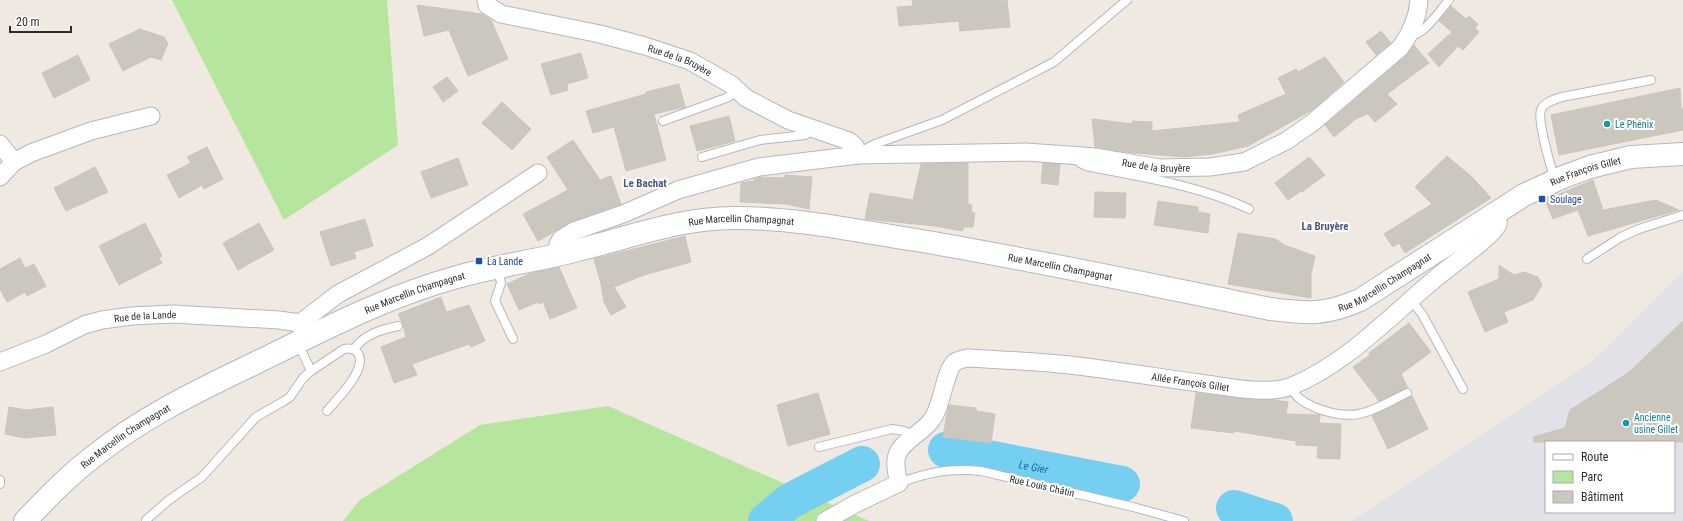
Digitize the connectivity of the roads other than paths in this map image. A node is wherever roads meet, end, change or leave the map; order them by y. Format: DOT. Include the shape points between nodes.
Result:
graph roads {
  1 [pos="486,0"];
  2 [pos="1127,0"];
  3 [pos="1419,0"];
  4 [pos="1449,0"];
  5 [pos="1410,35"];
  6 [pos="1651,80"];
  7 [pos="738,91"];
  8 [pos="151,116"];
  9 [pos="663,121"];
  10 [pos="810,128"];
  11 [pos="0,144"];
  12 [pos="1683,154"];
  13 [pos="858,155"];
  14 [pos="1078,156"];
  15 [pos="702,157"];
  16 [pos="14,162"];
  17 [pos="538,173"];
  18 [pos="0,177"];
  19 [pos="1556,180"];
  20 [pos="1249,210"];
  21 [pos="1496,212"];
  22 [pos="1683,215"];
  23 [pos="559,255"];
  24 [pos="1587,259"];
  25 [pos="498,267"];
  26 [pos="1410,299"];
  27 [pos="398,326"];
  28 [pos="301,334"];
  29 [pos="513,339"];
  30 [pos="354,349"];
  31 [pos="0,362"];
  32 [pos="311,371"];
  33 [pos="1290,387"];
  34 [pos="1463,388"];
  35 [pos="1407,393"];
  36 [pos="327,411"];
  37 [pos="915,437"];
  38 [pos="819,447"];
  39 [pos="0,480"];
  40 [pos="899,482"];
  41 [pos="0,484"];
  42 [pos="146,520"];
  43 [pos="25,521"];
  44 [pos="825,521"];
  45 [pos="1184,521"];
  1 -- 7 [label="street, Rue de la Bruyère" via="487,5 500,14 600,34 690,61"];
  2 -- 13 [label="lane" via="1054,62 942,120 875,144"];
  3 -- 5 [label="street, Rue de la Bruyère"];
  4 -- 5 [label="lane, Rue de la Bruyère" via="1422,31"];
  5 -- 14 [label="street, Rue de la Bruyère" via="1400,48 1312,123 1286,141 1244,162 1210,167 1159,168"];
  6 -- 19 [label="lane" via="1562,97 1544,105 1540,110 1540,117 1548,158"];
  7 -- 9 [label="lane" via="726,98"];
  7 -- 10 [label="street, Rue de la Bruyère" via="746,98 788,120"];
  8 -- 16 [label="street" via="91,131 30,153"];
  10 -- 13 [label="street, Rue de la Bruyère" via="849,141 855,146"];
  10 -- 15 [label="lane" via="805,135 760,140"];
  11 -- 16 [label="street"];
  12 -- 19 [label="main road, Rue François Gillet" via="1631,157 1590,167"];
  13 -- 14 [label="street, Rue de la Bruyère" via="1026,152"];
  13 -- 23 [label="street, Rue de la Bruyère" via="759,167 678,190 637,209 567,235 558,244"];
  14 -- 20 [label="lane" via="1078,161 1086,166 1193,188"];
  16 -- 18 [label="street"];
  17 -- 28 [label="street" via="428,246 338,294"];
  19 -- 21 [label="main road, Rue François Gillet"];
  21 -- 23 [label="main road, Rue Marcellin Champagnat" via="1360,300 1325,312 1310,313 1270,309 997,254 770,218 712,218 688,222"];
  21 -- 26 [label="street, Allée François Gillet" via="1498,224 1494,230"];
  22 -- 24 [label="lane" via="1639,229"];
  23 -- 25 [label="main road, Rue Marcellin Champagnat"];
  25 -- 28 [label="main road, Rue Marcellin Champagnat" via="456,277"];
  25 -- 29 [label="lane" via="501,283 496,301"];
  26 -- 33 [label="street, Allée François Gillet" via="1382,326 1345,355"];
  26 -- 34 [label="lane" via="1422,314"];
  27 -- 30 [label="lane" via="372,333 363,338"];
  28 -- 31 [label="street, Rue de la Lande" via="278,320 173,314 117,318 84,325 46,344"];
  28 -- 32 [label="lane"];
  28 -- 43 [label="main road, Rue Marcellin Champagnat" via="148,418 92,457"];
  30 -- 32 [label="lane" via="344,350"];
  30 -- 36 [label="lane" via="360,362 357,373"];
  32 -- 42 [label="lane" via="290,397 256,417 202,477"];
  33 -- 35 [label="lane" via="1299,400 1343,416 1370,411"];
  33 -- 37 [label="street, Allée François Gillet" via="1268,391 1069,365 967,358 955,362 948,373 940,404 933,419"];
  37 -- 38 [label="lane" via="909,432 892,429"];
  37 -- 40 [label="street, Allée François Gillet" via="897,455"];
  39 -- 41 [label="lane"];
  40 -- 44 [label="street"];
  40 -- 45 [label="lane, Rue Louis Châtin" via="944,470 981,472"];
}
